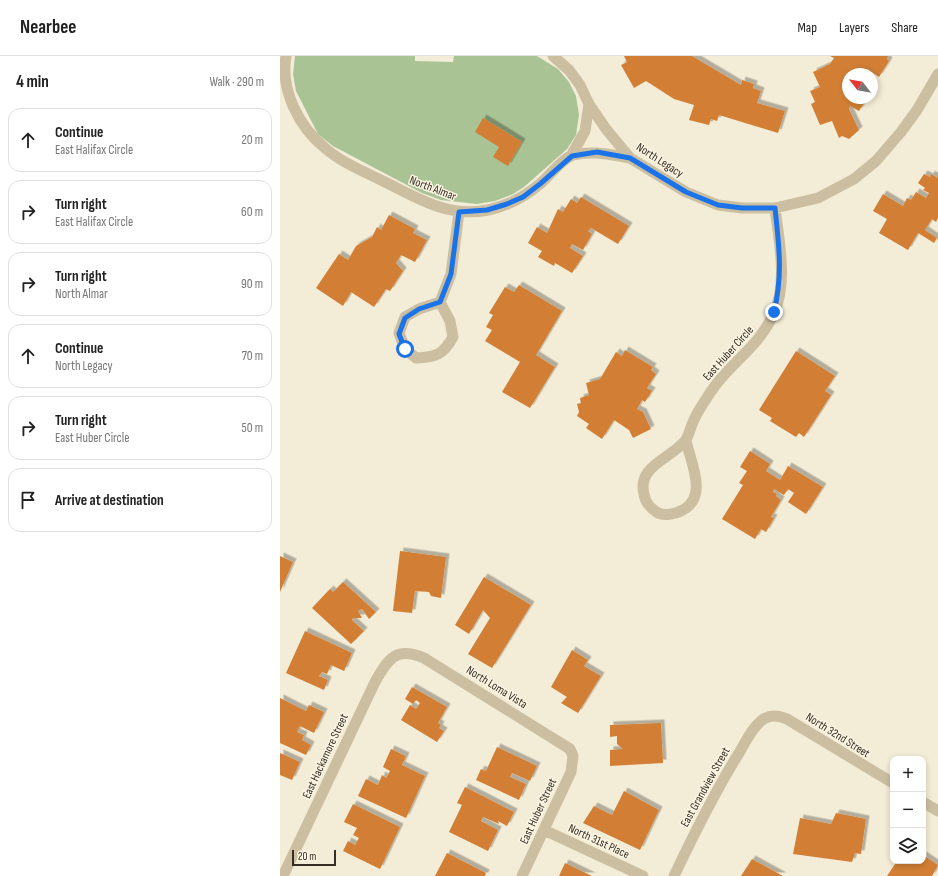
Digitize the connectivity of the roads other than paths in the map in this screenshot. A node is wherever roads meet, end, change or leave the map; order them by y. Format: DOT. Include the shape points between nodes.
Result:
graph roads {
  1 [pos="286,56"];
  2 [pos="553,56"];
  3 [pos="938,74"];
  4 [pos="283,98"];
  5 [pos="589,104"];
  6 [pos="572,156"];
  7 [pos="630,158"];
  8 [pos="775,208"];
  9 [pos="459,212"];
  10 [pos="440,302"];
  11 [pos="686,440"];
  12 [pos="400,654"];
  13 [pos="768,716"];
  14 [pos="573,756"];
  15 [pos="890,781"];
  16 [pos="926,804"];
  17 [pos="938,811"];
  18 [pos="544,830"];
  19 [pos="283,876"];
  20 [pos="522,876"];
  21 [pos="643,876"];
  22 [pos="674,876"];
  1 -- 4 [label="street, North Almar"];
  2 -- 5 [label="street, North Legacy" via="570,70"];
  3 -- 8 [label="street" via="918,110 876,161 842,187 818,198"];
  4 -- 9 [label="street, North Almar" via="311,136 325,149 418,199"];
  5 -- 6 [label="street" via="585,131"];
  5 -- 7 [label="street, North Legacy" via="606,130"];
  6 -- 7 [label="street" via="597,152"];
  6 -- 9 [label="street, North Almar" via="523,197 487,210"];
  7 -- 8 [label="street, North Legacy" via="686,192 718,205"];
  8 -- 11 [label="street, East Huber Circle" via="781,262 779,291 774,312 763,333 749,351 710,392 693,421"];
  9 -- 10 [label="street" via="451,274"];
  10 -- 10 [label="street" via="419,309 405,318 399,334 405,349 416,358 432,357 446,350 453,337 450,321"];
  11 -- 11 [label="street" via="647,472 642,486 645,502 658,513 675,514 688,508 697,492 696,473"];
  12 -- 14 [label="street, North Loma Vista" via="408,653 424,658 564,744"];
  12 -- 19 [label="street, East Hackamore Street" via="387,663 375,682"];
  13 -- 15 [label="street, North 32nd Street" via="787,719"];
  13 -- 22 [label="street, East Grandview Street" via="753,730 723,779"];
  14 -- 18 [label="street, East Huber Street" via="569,776"];
  16 -- 17 [label="street"];
  18 -- 20 [label="street, East Huber Street"];
  18 -- 21 [label="street, North 31st Place"];
}
